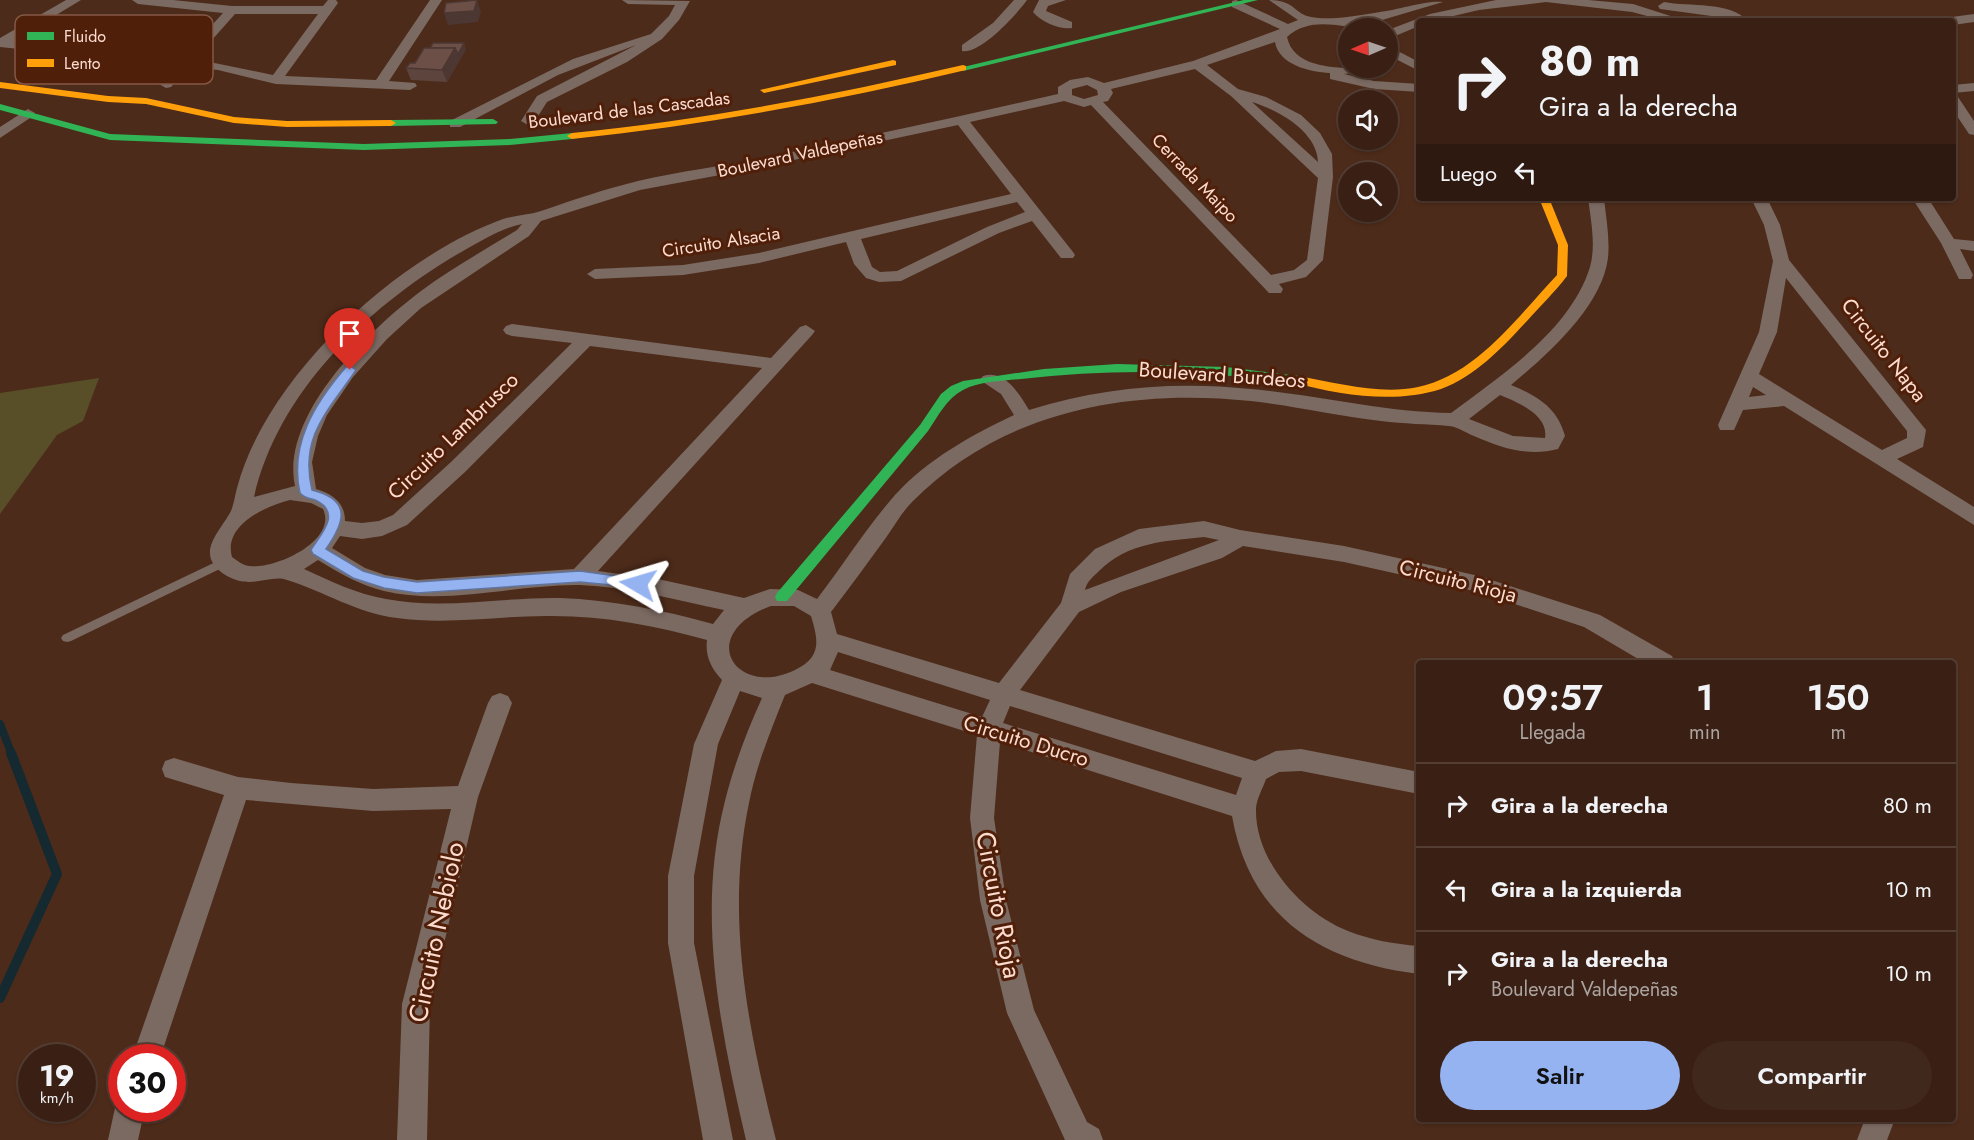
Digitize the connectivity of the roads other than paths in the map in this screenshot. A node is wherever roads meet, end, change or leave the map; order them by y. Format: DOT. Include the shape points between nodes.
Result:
graph roads {
  1 [pos="75,0"];
  2 [pos="138,0"];
  3 [pos="334,0"];
  4 [pos="436,0"];
  5 [pos="628,0"];
  6 [pos="1021,0"];
  7 [pos="1060,0"];
  8 [pos="1221,0"];
  9 [pos="1254,0"];
  10 [pos="1275,0"];
  11 [pos="1446,0"];
  12 [pos="1540,0"];
  13 [pos="1550,0"];
  14 [pos="1638,0"];
  15 [pos="684,1"];
  16 [pos="1236,4"];
  17 [pos="232,10"];
  18 [pos="324,10"];
  19 [pos="48,15"];
  20 [pos="1429,18"];
  21 [pos="1669,18"];
  22 [pos="1736,18"];
  23 [pos="1974,18"];
  24 [pos="1309,21"];
  25 [pos="1335,21"];
  26 [pos="1338,22"];
  27 [pos="1416,22"];
  28 [pos="1956,22"];
  29 [pos="1073,23"];
  30 [pos="1956,24"];
  31 [pos="1974,27"];
  32 [pos="1045,30"];
  33 [pos="1398,30"];
  34 [pos="213,31"];
  35 [pos="1283,32"];
  36 [pos="15,34"];
  37 [pos="657,36"];
  38 [pos="1000,40"];
  39 [pos="0,42"];
  40 [pos="15,44"];
  41 [pos="967,48"];
  42 [pos="952,51"];
  43 [pos="1241,51"];
  44 [pos="1287,54"];
  45 [pos="1398,55"];
  46 [pos="907,60"];
  47 [pos="1197,64"];
  48 [pos="213,65"];
  49 [pos="1416,65"];
  50 [pos="1318,68"];
  51 [pos="1338,70"];
  52 [pos="276,80"];
  53 [pos="0,85"];
  54 [pos="380,85"];
  55 [pos="410,86"];
  56 [pos="1103,87"];
  57 [pos="1974,87"];
  58 [pos="1416,88"];
  59 [pos="1956,89"];
  60 [pos="1233,92"];
  61 [pos="749,93"];
  62 [pos="1065,97"];
  63 [pos="108,99"];
  64 [pos="1095,102"];
  65 [pos="1956,104"];
  66 [pos="0,107"];
  67 [pos="28,113"];
  68 [pos="176,118"];
  69 [pos="961,120"];
  70 [pos="523,121"];
  71 [pos="455,124"];
  72 [pos="70,127"];
  73 [pos="1974,131"];
  74 [pos="0,134"];
  75 [pos="132,138"];
  76 [pos="1326,177"];
  77 [pos="1021,196"];
  78 [pos="1545,201"];
  79 [pos="1596,201"];
  80 [pos="1760,201"];
  81 [pos="1922,201"];
  82 [pos="1035,214"];
  83 [pos="536,217"];
  84 [pos="852,236"];
  85 [pos="1949,243"];
  86 [pos="1974,246"];
  87 [pos="1066,255"];
  88 [pos="1782,261"];
  89 [pos="595,274"];
  90 [pos="1965,274"];
  91 [pos="389,293"];
  92 [pos="416,303"];
  93 [pos="512,330"];
  94 [pos="807,331"];
  95 [pos="587,339"];
  96 [pos="777,364"];
  97 [pos="1749,376"];
  98 [pos="989,380"];
  99 [pos="1342,386"];
  100 [pos="1497,387"];
  101 [pos="1785,400"];
  102 [pos="1738,404"];
  103 [pos="1344,410"];
  104 [pos="1024,417"];
  105 [pos="1455,420"];
  106 [pos="1727,425"];
  107 [pos="1880,459"];
  108 [pos="307,493"];
  109 [pos="240,514"];
  110 [pos="1974,517"];
  111 [pos="334,527"];
  112 [pos="1240,538"];
  113 [pos="318,550"];
  114 [pos="224,562"];
  115 [pos="284,569"];
  116 [pos="580,577"];
  117 [pos="782,597"];
  118 [pos="743,606"];
  119 [pos="1071,606"];
  120 [pos="820,611"];
  121 [pos="720,635"];
  122 [pos="67,638"];
  123 [pos="830,641"];
  124 [pos="1659,660"];
  125 [pos="810,674"];
  126 [pos="734,677"];
  127 [pos="777,688"];
  128 [pos="1003,694"];
  129 [pos="500,704"];
  130 [pos="988,729"];
  131 [pos="174,769"];
  132 [pos="1257,772"];
  133 [pos="1416,782"];
  134 [pos="238,788"];
  135 [pos="466,797"];
  136 [pos="1243,808"];
  137 [pos="1416,960"];
  138 [pos="151,1044"];
  139 [pos="127,1122"];
  140 [pos="1879,1122"];
  141 [pos="1082,1137"];
  142 [pos="123,1140"];
  143 [pos="412,1140"];
  144 [pos="718,1140"];
  145 [pos="761,1140"];
  146 [pos="1872,1140"];
  1 -- 19 [label="street"];
  2 -- 17 [label="street"];
  3 -- 18 [label="street"];
  4 -- 54 [label="street"];
  5 -- 15 [label="street"];
  6 -- 41 [label="street" via="997,26"];
  7 -- 29 [label="street" via="1043,3 1039,12"];
  8 -- 16 [label="main road"];
  9 -- 16 [label="main road, Boulevard de las Cascadas"];
  10 -- 24 [label="street"];
  11 -- 25 [label="street" via="1382,16"];
  12 -- 20 [label="street" via="1492,2"];
  13 -- 21 [label="street" via="1633,8"];
  14 -- 22 [label="street" via="1680,10 1726,13"];
  15 -- 37 [label="street" via="671,24"];
  16 -- 35 [label="street"];
  16 -- 75 [label="main road, Boulevard de las Cascadas" via="838,97 618,132 510,142 364,147"];
  17 -- 18 [label="street"];
  17 -- 34 [label="street"];
  18 -- 52 [label="street"];
  23 -- 28 [label="street"];
  24 -- 25 [label="street"];
  24 -- 35 [label="street"];
  25 -- 26 [label="street"];
  27 -- 33 [label="street"];
  29 -- 32 [label="main road"];
  30 -- 31 [label="street"];
  35 -- 43 [label="street"];
  35 -- 44 [label="street" via="1280,45"];
  36 -- 39 [label="street"];
  37 -- 70 [label="street" via="542,99"];
  37 -- 71 [label="street" via="627,43 541,77"];
  38 -- 41 [label="main road"];
  39 -- 40 [label="street"];
  41 -- 42 [label="main road"];
  43 -- 44 [label="street"];
  43 -- 47 [label="street"];
  44 -- 50 [label="street"];
  45 -- 49 [label="street"];
  46 -- 61 [label="main road, Boulevard de las Cascadas"];
  47 -- 56 [label="street"];
  47 -- 60 [label="street, Cerrada Maipo"];
  48 -- 52 [label="street"];
  50 -- 51 [label="street"];
  50 -- 58 [label="street" via="1344,80"];
  52 -- 54 [label="street"];
  53 -- 63 [label="main road, Boulevard de las Cascadas"];
  54 -- 55 [label="street"];
  56 -- 62 [label="street" via="1078,81 1065,87"];
  56 -- 64 [label="street" via="1106,93"];
  57 -- 59 [label="street"];
  60 -- 76 [label="street, Cerrada Maipo"];
  60 -- 76 [label="street, Cerrada Maipo" via="1261,100 1296,118 1315,136 1325,154"];
  62 -- 64 [label="street"];
  62 -- 69 [label="street, Boulevard Valdepeñas"];
  63 -- 68 [label="main road, Boulevard de las Cascadas" via="146,101"];
  63 -- 72 [label="main road" via="82,111"];
  64 -- 76 [label="street, Cerrada Maipo" via="1272,286 1310,268 1315,260"];
  65 -- 73 [label="street"];
  66 -- 67 [label="main road, Boulevard de las Cascadas"];
  67 -- 72 [label="main road, Boulevard de las Cascadas"];
  67 -- 74 [label="street"];
  68 -- 71 [label="main road, Boulevard de las Cascadas" via="287,124"];
  68 -- 75 [label="main road"];
  69 -- 77 [label="street"];
  69 -- 83 [label="street, Boulevard Valdepeñas" via="655,182"];
  70 -- 71 [label="main road, Boulevard de las Cascadas"];
  72 -- 75 [label="main road, Boulevard de las Cascadas" via="94,135"];
  77 -- 82 [label="street"];
  77 -- 84 [label="street, Circuito Alsacia"];
  78 -- 99 [label="main road, Boulevard Burdeos" via="1565,244 1562,276 1466,369 1430,389 1377,391"];
  79 -- 100 [label="street" via="1598,266 1587,290 1572,314 1526,364"];
  80 -- 88 [label="street, Circuito Napa"];
  81 -- 85 [label="street"];
  82 -- 84 [label="street" via="993,230 901,276 886,278 873,277 865,271"];
  82 -- 87 [label="street"];
  83 -- 91 [label="street, Boulevard Valdepeñas" via="509,222 427,266"];
  83 -- 92 [label="street, Boulevard Valdepeñas" via="523,233"];
  84 -- 89 [label="street, Circuito Alsacia" via="683,270"];
  85 -- 86 [label="street"];
  85 -- 90 [label="street"];
  88 -- 97 [label="street, Circuito Napa" via="1768,332"];
  88 -- 107 [label="street, Circuito Napa" via="1917,430 1916,442"];
  91 -- 92 [label="street"];
  91 -- 109 [label="street, Boulevard Valdepeñas" via="354,322 297,387 272,426 252,469"];
  92 -- 108 [label="street, Boulevard Valdepeñas" via="361,358 330,394 315,419 303,456"];
  93 -- 95 [label="street"];
  94 -- 96 [label="street"];
  95 -- 96 [label="street"];
  95 -- 111 [label="street, Circuito Lambrusco" via="400,520 362,531"];
  96 -- 116 [label="street"];
  97 -- 101 [label="street"];
  97 -- 102 [label="street, Circuito Napa"];
  98 -- 99 [label="main road, Boulevard Burdeos" via="1042,372 1161,367 1260,374"];
  98 -- 104 [label="street" via="1007,390"];
  98 -- 117 [label="main road, Boulevard Burdeos" via="955,389"];
  99 -- 103 [label="street"];
  100 -- 105 [label="street"];
  100 -- 105 [label="street" via="1548,414 1556,436 1551,444 1536,447 1498,440"];
  101 -- 102 [label="street"];
  101 -- 107 [label="street"];
  102 -- 106 [label="street, Circuito Napa"];
  103 -- 104 [label="street, Boulevard Burdeos" via="1190,389 1115,395"];
  103 -- 105 [label="street, Boulevard Burdeos"];
  104 -- 120 [label="street, Boulevard Burdeos" via="971,442 904,498"];
  107 -- 110 [label="street"];
  108 -- 109 [label="street" via="273,497"];
  108 -- 111 [label="street" via="331,504"];
  109 -- 114 [label="street" via="220,544"];
  111 -- 113 [label="street"];
  112 -- 119 [label="street, Circuito Rioja" via="1215,552 1113,586"];
  112 -- 119 [label="street, Circuito Rioja" via="1204,529 1139,537 1101,555 1077,580"];
  112 -- 124 [label="street, Circuito Rioja" via="1344,554 1479,584 1592,621"];
  113 -- 115 [label="street"];
  113 -- 116 [label="street" via="358,574 417,588"];
  114 -- 115 [label="street" via="248,574"];
  114 -- 122 [label="lane"];
  115 -- 121 [label="street" via="357,602 399,610 436,613 560,607 678,623"];
  116 -- 118 [label="street" via="658,587"];
  117 -- 118 [label="street"];
  117 -- 120 [label="street" via="798,598"];
  118 -- 121 [label="street" via="723,626"];
  119 -- 128 [label="street, Circuito Rioja"];
  120 -- 123 [label="street"];
  121 -- 126 [label="street" via="717,649 726,672"];
  123 -- 125 [label="street" via="825,657"];
  123 -- 128 [label="street, Circuito Ducro"];
  125 -- 127 [label="street"];
  125 -- 130 [label="street, Circuito Ducro"];
  126 -- 127 [label="street" via="748,686"];
  126 -- 144 [label="street" via="706,744 681,876 681,943"];
  127 -- 145 [label="street" via="747,762 724,871 723,924 729,986"];
  128 -- 130 [label="street, Circuito Rioja"];
  128 -- 132 [label="street, Circuito Ducro"];
  129 -- 135 [label="street, Circuito Nebiolo"];
  130 -- 136 [label="street, Circuito Ducro"];
  130 -- 141 [label="street, Circuito Rioja" via="982,818 993,900 1021,1012"];
  131 -- 134 [label="street"];
  132 -- 133 [label="street" via="1276,762 1301,760"];
  132 -- 136 [label="street"];
  134 -- 135 [label="street" via="373,800"];
  134 -- 138 [label="street"];
  135 -- 143 [label="street, Circuito Nebiolo" via="416,1004"];
  136 -- 137 [label="street" via="1260,868 1276,893 1304,919 1339,941 1385,956"];
  139 -- 142 [label="street"];
  140 -- 146 [label="street"];
}
